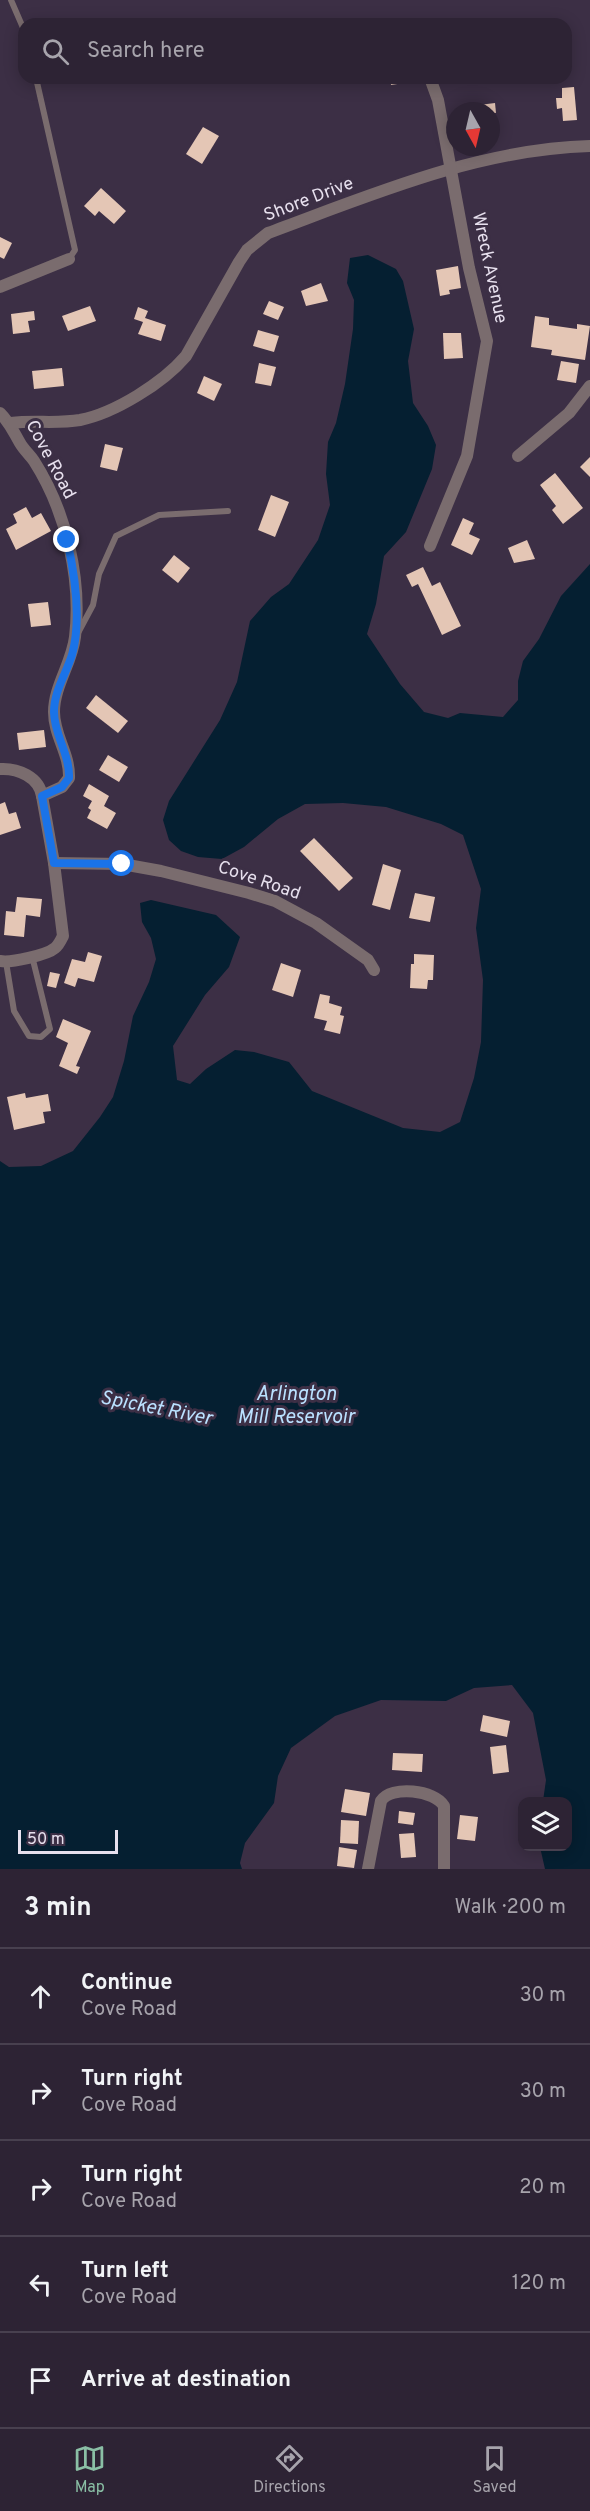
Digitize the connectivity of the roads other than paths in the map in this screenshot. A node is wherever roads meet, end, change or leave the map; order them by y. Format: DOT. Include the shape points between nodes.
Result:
graph roads {
  1 [pos="11,0"];
  2 [pos="19,18"];
  3 [pos="37,84"];
  4 [pos="432,84"];
  5 [pos="590,146"];
  6 [pos="451,169"];
  7 [pos="69,259"];
  8 [pos="0,287"];
  9 [pos="590,386"];
  10 [pos="0,413"];
  11 [pos="11,423"];
  12 [pos="518,456"];
  13 [pos="228,511"];
  14 [pos="430,546"];
  15 [pos="75,639"];
  16 [pos="0,769"];
  17 [pos="42,796"];
  18 [pos="54,863"];
  19 [pos="32,956"];
  20 [pos="3,961"];
  21 [pos="371,965"];
  22 [pos="368,1869"];
  23 [pos="444,1869"];
  1 -- 2 [label="lane"];
  3 -- 7 [label="lane" via="75,250"];
  4 -- 6 [label="street, Wreck Avenue"];
  5 -- 6 [label="street, Shore Drive" via="525,152"];
  6 -- 11 [label="street, Shore Drive" via="278,230 257,241 238,262 186,356 176,368 138,394 82,420"];
  6 -- 14 [label="street, Wreck Avenue" via="487,341 467,456"];
  7 -- 8 [label="street"];
  9 -- 12 [label="street" via="569,413"];
  10 -- 11 [label="street, Cove Road"];
  11 -- 15 [label="street, Cove Road" via="49,491 67,540 74,577"];
  13 -- 15 [label="lane" via="159,515 116,536 99,574 93,605"];
  15 -- 17 [label="street, Cove Road" via="54,714 68,758 69,778 62,787"];
  16 -- 17 [label="street" via="29,776 40,786"];
  17 -- 18 [label="street"];
  18 -- 19 [label="street" via="63,936 55,948"];
  18 -- 21 [label="street, Cove Road" via="122,864 275,901 316,922"];
  19 -- 20 [label="street"];
  19 -- 20 [label="lane" via="50,1029 41,1037 29,1036 14,1011"];
  22 -- 23 [label="street" via="381,1801 394,1791 440,1798 444,1806"];
}
